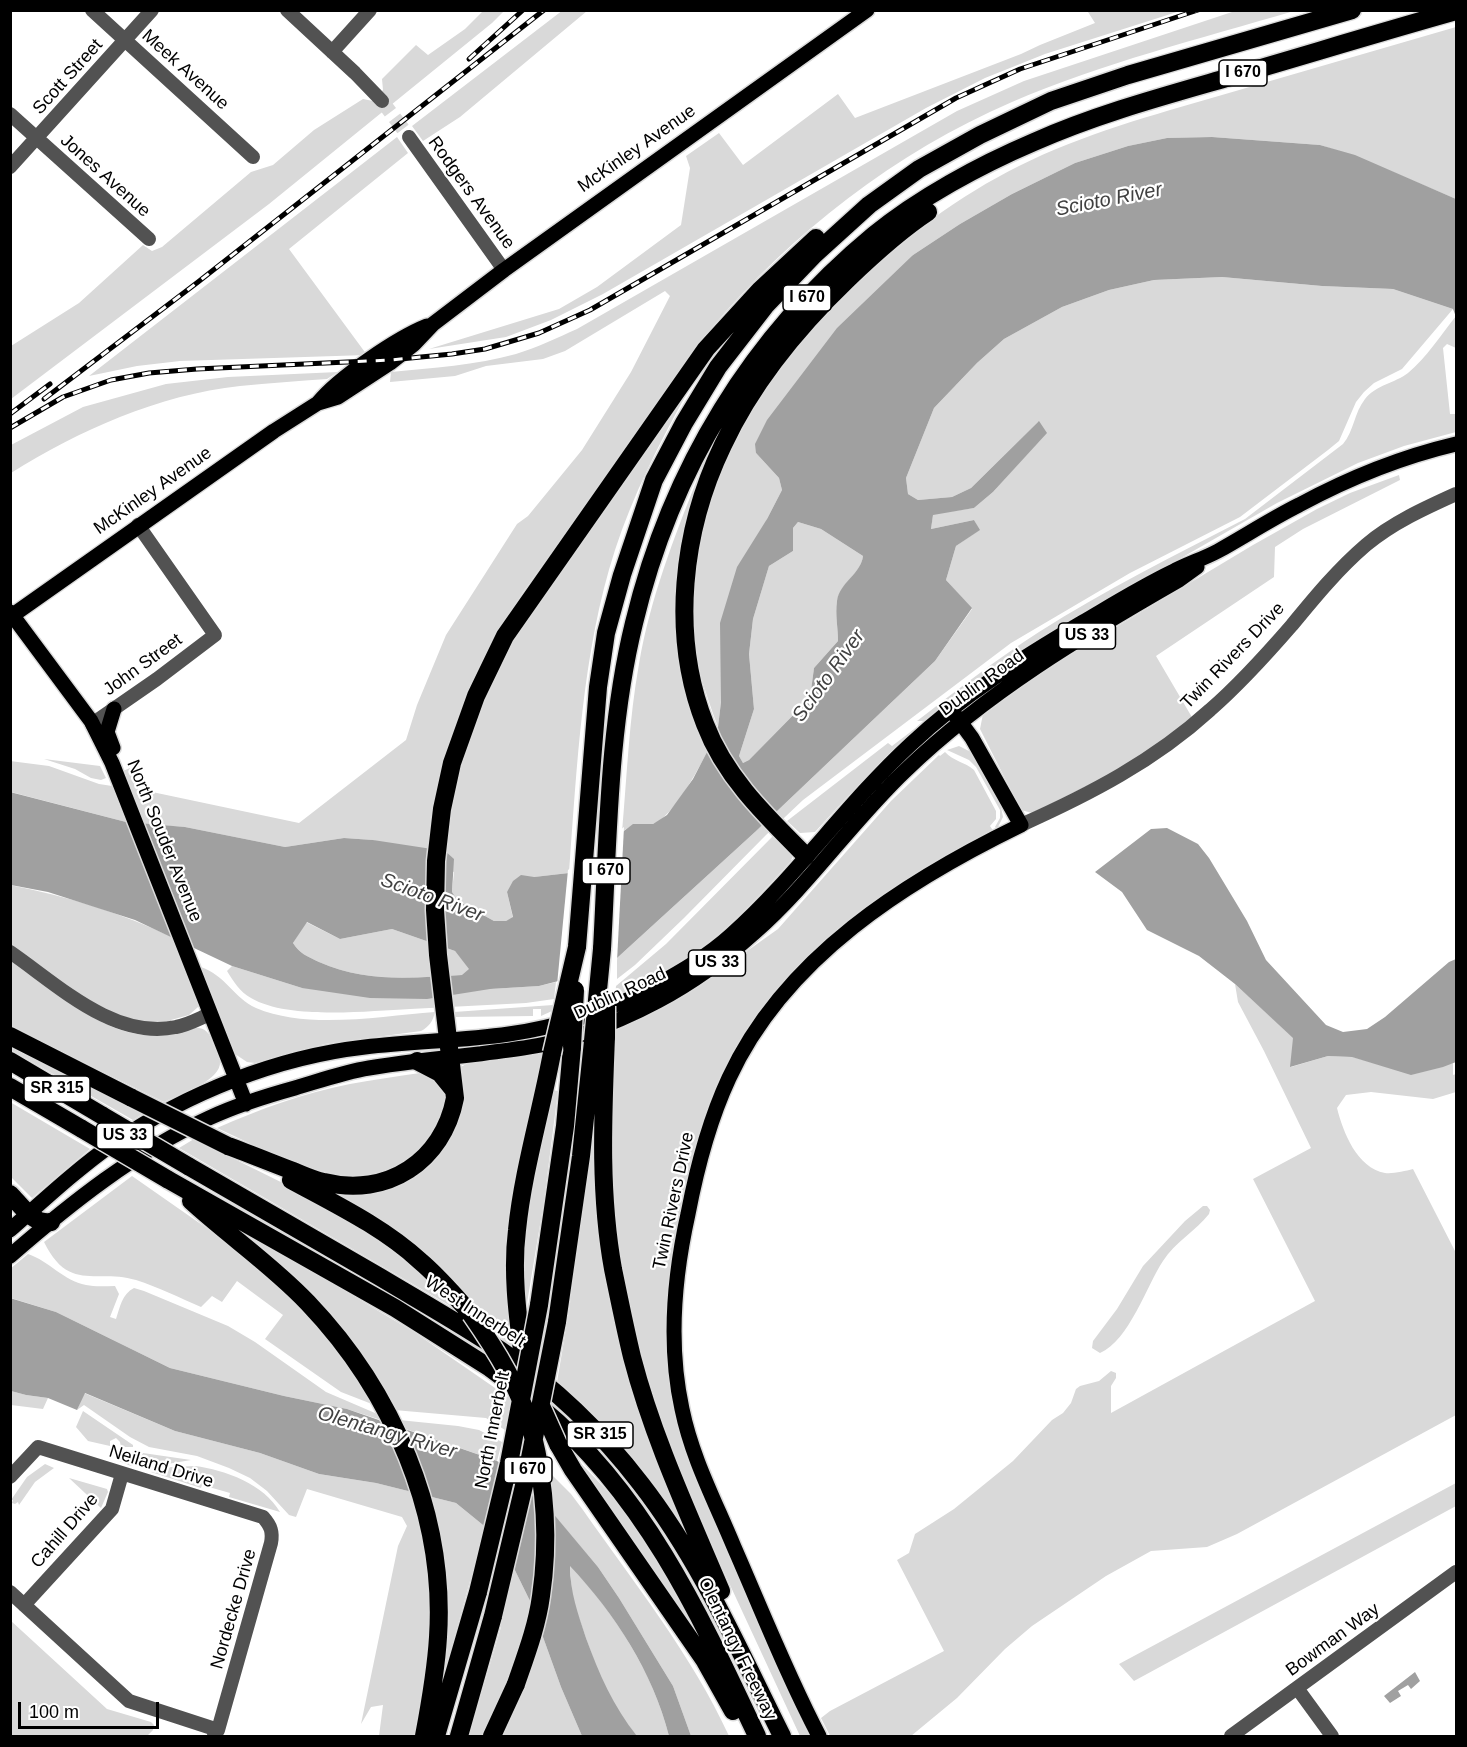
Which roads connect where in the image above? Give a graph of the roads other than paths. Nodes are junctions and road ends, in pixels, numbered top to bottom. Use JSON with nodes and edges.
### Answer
{"nodes":[{"id":1,"x":92,"y":10,"type":"edge"},
{"id":2,"x":152,"y":10,"type":"edge"},
{"id":3,"x":287,"y":10,"type":"edge"},
{"id":4,"x":370,"y":10,"type":"edge"},
{"id":5,"x":867,"y":10,"type":"edge"},
{"id":6,"x":1352,"y":10,"type":"edge"},
{"id":7,"x":1456,"y":11,"type":"edge"},
{"id":8,"x":125,"y":41,"type":"junction"},
{"id":9,"x":332,"y":52,"type":"junction"},
{"id":10,"x":382,"y":101,"type":"tunnel mouth"},
{"id":11,"x":10,"y":114,"type":"edge"},
{"id":12,"x":409,"y":137,"type":"tunnel mouth"},
{"id":13,"x":37,"y":138,"type":"junction"},
{"id":14,"x":1032,"y":143,"type":"junction"},
{"id":15,"x":253,"y":157,"type":"dead end"},
{"id":16,"x":10,"y":167,"type":"edge"},
{"id":17,"x":869,"y":205,"type":"junction"},
{"id":18,"x":149,"y":239,"type":"dead end"},
{"id":19,"x":504,"y":270,"type":"junction"},
{"id":20,"x":1456,"y":444,"type":"edge"},
{"id":21,"x":1456,"y":494,"type":"edge"},
{"id":22,"x":138,"y":525,"type":"junction"},
{"id":23,"x":12,"y":613,"type":"edge"},
{"id":24,"x":114,"y":709,"type":"junction"},
{"id":25,"x":956,"y":716,"type":"junction"},
{"id":26,"x":92,"y":724,"type":"junction"},
{"id":27,"x":112,"y":763,"type":"junction"},
{"id":28,"x":1021,"y":825,"type":"junction"},
{"id":29,"x":806,"y":856,"type":"junction"},
{"id":30,"x":577,"y":946,"type":"junction"},
{"id":31,"x":10,"y":952,"type":"edge"},
{"id":32,"x":645,"y":1008,"type":"junction"},
{"id":33,"x":210,"y":1014,"type":"junction"},
{"id":34,"x":10,"y":1036,"type":"edge"},
{"id":35,"x":599,"y":1039,"type":"junction"},
{"id":36,"x":449,"y":1049,"type":"junction"},
{"id":37,"x":10,"y":1061,"type":"edge"},
{"id":38,"x":417,"y":1062,"type":"junction"},
{"id":39,"x":236,"y":1081,"type":"junction"},
{"id":40,"x":10,"y":1087,"type":"edge"},
{"id":41,"x":454,"y":1091,"type":"junction"},
{"id":42,"x":246,"y":1104,"type":"junction"},
{"id":43,"x":228,"y":1146,"type":"junction"},
{"id":44,"x":167,"y":1179,"type":"junction"},
{"id":45,"x":10,"y":1194,"type":"edge"},
{"id":46,"x":29,"y":1214,"type":"junction"},
{"id":47,"x":51,"y":1222,"type":"junction"},
{"id":48,"x":10,"y":1230,"type":"edge"},
{"id":49,"x":10,"y":1257,"type":"edge"},
{"id":50,"x":122,"y":1474,"type":"junction"},
{"id":51,"x":10,"y":1477,"type":"edge"},
{"id":52,"x":270,"y":1525,"type":"joint"},
{"id":53,"x":1456,"y":1572,"type":"edge"},
{"id":54,"x":10,"y":1592,"type":"edge"},
{"id":55,"x":24,"y":1605,"type":"junction"},
{"id":56,"x":1297,"y":1688,"type":"junction"},
{"id":57,"x":216,"y":1733,"type":"edge"},
{"id":58,"x":424,"y":1737,"type":"edge"},
{"id":59,"x":436,"y":1737,"type":"edge"},
{"id":60,"x":459,"y":1737,"type":"edge"},
{"id":61,"x":492,"y":1737,"type":"edge"},
{"id":62,"x":748,"y":1737,"type":"edge"},
{"id":63,"x":757,"y":1737,"type":"edge"},
{"id":64,"x":782,"y":1737,"type":"edge"},
{"id":65,"x":819,"y":1737,"type":"edge"},
{"id":66,"x":1231,"y":1737,"type":"edge"},
{"id":67,"x":1332,"y":1737,"type":"edge"}],
"edges":[{"from":1,"to":8,"type":"street","name":"Meek Avenue"},
{"from":2,"to":8,"type":"street","name":"Scott Street"},
{"from":3,"to":9,"type":"street"},
{"from":4,"to":9,"type":"street"},
{"from":5,"to":19,"type":"main road","name":"McKinley Avenue"},
{"from":6,"to":17,"type":"highway","number":"I 670"},
{"from":7,"to":14,"type":"highway","number":"I 670"},
{"from":8,"to":13,"type":"street","name":"Scott Street"},
{"from":8,"to":15,"type":"street","name":"Meek Avenue"},
{"from":9,"to":10,"type":"street"},
{"from":11,"to":13,"type":"street","name":"Jones Avenue"},
{"from":12,"to":19,"type":"street","name":"Rodgers Avenue"},
{"from":13,"to":16,"type":"street","name":"Scott Street"},
{"from":13,"to":18,"type":"street","name":"Jones Avenue"},
{"from":14,"to":29,"type":"highway"},
{"from":14,"to":35,"type":"highway","number":"I 670","bridge":true},
{"from":17,"to":30,"type":"highway","number":"I 670"},
{"from":17,"to":36,"type":"highway"},
{"from":19,"to":22,"type":"main road","name":"McKinley Avenue"},
{"from":20,"to":25,"type":"main road","name":"Dublin Road","number":"US 33"},
{"from":21,"to":28,"type":"street","name":"Twin Rivers Drive"},
{"from":22,"to":23,"type":"main road","name":"McKinley Avenue"},
{"from":22,"to":24,"type":"street","name":"John Street"},
{"from":23,"to":26,"type":"main road","name":"North Souder Avenue"},
{"from":24,"to":26,"type":"street","name":"John Street"},
{"from":24,"to":27,"type":"main road"},
{"from":25,"to":28,"type":"main road"},
{"from":25,"to":29,"type":"main road","name":"Dublin Road","number":"US 33"},
{"from":25,"to":32,"type":"main road","name":"Dublin Road","number":"US 33"},
{"from":26,"to":27,"type":"main road","name":"North Souder Avenue"},
{"from":27,"to":33,"type":"main road","name":"North Souder Avenue"},
{"from":28,"to":65,"type":"main road","name":"Twin Rivers Drive"},
{"from":29,"to":32,"type":"main road"},
{"from":29,"to":36,"type":"main road","name":"Dublin Road","number":"US 33"},
{"from":30,"to":59,"type":"highway","name":"North Innerbelt","number":"I 670","bridge":true},
{"from":30,"to":62,"type":"highway","bridge":true},
{"from":31,"to":33,"type":"street"},
{"from":32,"to":36,"type":"main road","name":"Dublin Road","number":"US 33"},
{"from":33,"to":39,"type":"main road","name":"North Souder Avenue"},
{"from":34,"to":43,"type":"highway","bridge":true},
{"from":35,"to":60,"type":"highway","number":"I 670","bridge":true},
{"from":35,"to":64,"type":"highway"},
{"from":36,"to":38,"type":"main road","name":"Dublin Road","number":"US 33"},
{"from":36,"to":39,"type":"main road","name":"Dublin Road","number":"US 33"},
{"from":36,"to":41,"type":"highway"},
{"from":37,"to":64,"type":"highway","name":"West Innerbelt","number":"SR 315","bridge":true},
{"from":38,"to":41,"type":"highway"},
{"from":38,"to":42,"type":"main road","name":"Dublin Road","number":"US 33"},
{"from":39,"to":42,"type":"main road","name":"North Souder Avenue"},
{"from":39,"to":46,"type":"main road","name":"Dublin Road","number":"US 33"},
{"from":40,"to":44,"type":"highway","number":"SR 315","bridge":true},
{"from":41,"to":43,"type":"highway"},
{"from":42,"to":47,"type":"main road","name":"Dublin Road","number":"US 33"},
{"from":43,"to":61,"type":"highway","bridge":true},
{"from":44,"to":58,"type":"highway"},
{"from":44,"to":63,"type":"highway","name":"Olentangy Freeway","number":"SR 315"},
{"from":45,"to":46,"type":"highway"},
{"from":46,"to":47,"type":"highway"},
{"from":46,"to":48,"type":"main road","name":"Dublin Road","number":"US 33"},
{"from":47,"to":49,"type":"main road","name":"Dublin Road","number":"US 33"},
{"from":50,"to":51,"type":"street","name":"Neiland Drive"},
{"from":50,"to":52,"type":"street","name":"Neiland Drive"},
{"from":50,"to":55,"type":"street","name":"Cahill Drive"},
{"from":52,"to":57,"type":"street","name":"Nordecke Drive"},
{"from":53,"to":56,"type":"street","name":"Bowman Way"},
{"from":54,"to":55,"type":"street"},
{"from":55,"to":57,"type":"street"},
{"from":56,"to":66,"type":"street","name":"Bowman Way"},
{"from":56,"to":67,"type":"street"}]}
